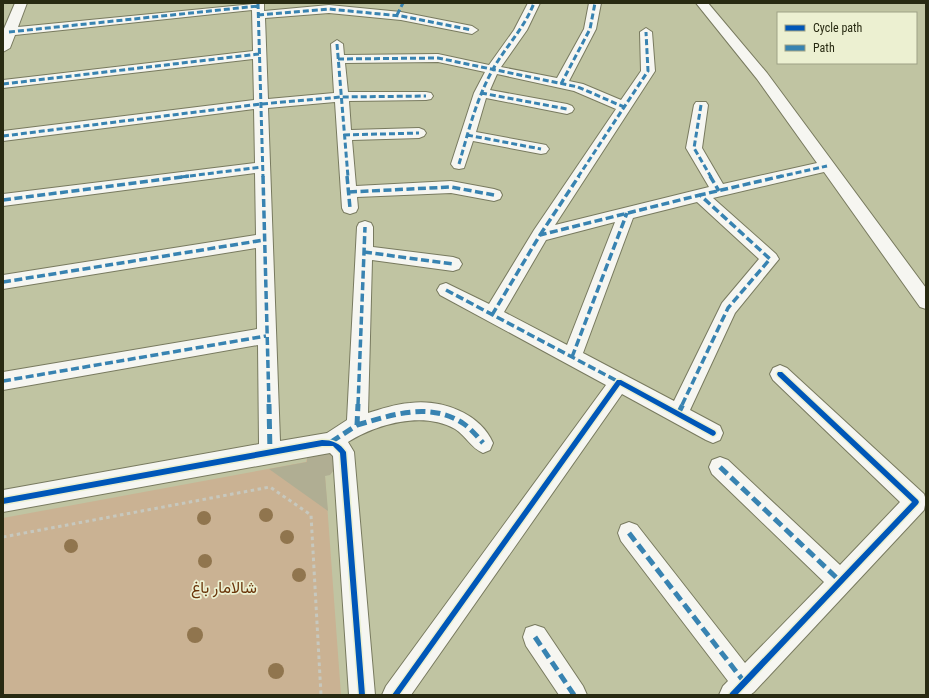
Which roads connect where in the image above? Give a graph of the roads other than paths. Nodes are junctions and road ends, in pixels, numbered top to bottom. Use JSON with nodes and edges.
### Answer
{"nodes":[{"id":1,"x":21,"y":3,"type":"edge"},
{"id":2,"x":403,"y":3,"type":"edge"},
{"id":3,"x":534,"y":3,"type":"edge"},
{"id":4,"x":594,"y":3,"type":"edge"},
{"id":5,"x":702,"y":3,"type":"edge"},
{"id":6,"x":258,"y":8,"type":"edge"},
{"id":7,"x":397,"y":15,"type":"junction"},
{"id":8,"x":472,"y":30,"type":"dead end"},
{"id":9,"x":9,"y":32,"type":"junction"},
{"id":10,"x":646,"y":32,"type":"dead end"},
{"id":11,"x":337,"y":44,"type":"dead end"},
{"id":12,"x":3,"y":48,"type":"edge"},
{"id":13,"x":259,"y":54,"type":"junction"},
{"id":14,"x":338,"y":59,"type":"junction"},
{"id":15,"x":493,"y":70,"type":"junction"},
{"id":16,"x":3,"y":84,"type":"edge"},
{"id":17,"x":561,"y":84,"type":"junction"},
{"id":18,"x":481,"y":93,"type":"junction"},
{"id":19,"x":341,"y":96,"type":"junction"},
{"id":20,"x":426,"y":96,"type":"dead end"},
{"id":21,"x":260,"y":104,"type":"junction"},
{"id":22,"x":701,"y":105,"type":"dead end"},
{"id":23,"x":624,"y":107,"type":"junction"},
{"id":24,"x":567,"y":109,"type":"dead end"},
{"id":25,"x":418,"y":133,"type":"dead end"},
{"id":26,"x":344,"y":135,"type":"junction"},
{"id":27,"x":467,"y":135,"type":"junction"},
{"id":28,"x":3,"y":136,"type":"edge"},
{"id":29,"x":541,"y":149,"type":"dead end"},
{"id":30,"x":459,"y":164,"type":"dead end"},
{"id":31,"x":827,"y":166,"type":"junction"},
{"id":32,"x":262,"y":167,"type":"junction"},
{"id":33,"x":719,"y":191,"type":"junction"},
{"id":34,"x":494,"y":195,"type":"dead end"},
{"id":35,"x":700,"y":195,"type":"junction"},
{"id":36,"x":3,"y":200,"type":"edge"},
{"id":37,"x":627,"y":213,"type":"junction"},
{"id":38,"x":365,"y":227,"type":"dead end"},
{"id":39,"x":540,"y":235,"type":"junction"},
{"id":40,"x":264,"y":240,"type":"junction"},
{"id":41,"x":364,"y":252,"type":"junction"},
{"id":42,"x":453,"y":264,"type":"dead end"},
{"id":43,"x":3,"y":282,"type":"edge"},
{"id":44,"x":446,"y":290,"type":"dead end"},
{"id":45,"x":926,"y":302,"type":"edge"},
{"id":46,"x":492,"y":315,"type":"junction"},
{"id":47,"x":266,"y":336,"type":"junction"},
{"id":48,"x":572,"y":357,"type":"junction"},
{"id":49,"x":780,"y":374,"type":"dead end"},
{"id":50,"x":3,"y":380,"type":"edge"},
{"id":51,"x":619,"y":382,"type":"junction"},
{"id":52,"x":678,"y":414,"type":"junction"},
{"id":53,"x":357,"y":425,"type":"junction"},
{"id":54,"x":713,"y":433,"type":"dead end"},
{"id":55,"x":331,"y":442,"type":"junction"},
{"id":56,"x":483,"y":443,"type":"dead end"},
{"id":57,"x":270,"y":453,"type":"junction"},
{"id":58,"x":720,"y":467,"type":"dead end"},
{"id":59,"x":3,"y":501,"type":"edge"},
{"id":60,"x":629,"y":532,"type":"dead end"},
{"id":61,"x":841,"y":582,"type":"junction"},
{"id":62,"x":535,"y":637,"type":"dead end"},
{"id":63,"x":739,"y":689,"type":"edge"},
{"id":64,"x":362,"y":695,"type":"edge"},
{"id":65,"x":396,"y":695,"type":"edge"},
{"id":66,"x":574,"y":695,"type":"edge"}],
"edges":[{"from":1,"to":9,"type":"street"},
{"from":2,"to":7,"type":"street"},
{"from":3,"to":15,"type":"street"},
{"from":4,"to":17,"type":"street"},
{"from":5,"to":31,"type":"street"},
{"from":6,"to":7,"type":"street"},
{"from":6,"to":9,"type":"street"},
{"from":6,"to":13,"type":"street"},
{"from":7,"to":8,"type":"street"},
{"from":9,"to":12,"type":"street"},
{"from":10,"to":23,"type":"street"},
{"from":11,"to":14,"type":"street"},
{"from":13,"to":16,"type":"street"},
{"from":13,"to":21,"type":"street"},
{"from":14,"to":15,"type":"street"},
{"from":14,"to":19,"type":"street"},
{"from":15,"to":17,"type":"street"},
{"from":15,"to":18,"type":"street"},
{"from":17,"to":23,"type":"street"},
{"from":18,"to":24,"type":"street"},
{"from":18,"to":27,"type":"street"},
{"from":19,"to":20,"type":"street"},
{"from":19,"to":21,"type":"street"},
{"from":19,"to":26,"type":"street"},
{"from":21,"to":28,"type":"street"},
{"from":21,"to":32,"type":"street"},
{"from":22,"to":33,"type":"street"},
{"from":23,"to":39,"type":"street"},
{"from":25,"to":26,"type":"street"},
{"from":26,"to":34,"type":"street"},
{"from":27,"to":29,"type":"street"},
{"from":27,"to":30,"type":"street"},
{"from":31,"to":33,"type":"street"},
{"from":31,"to":45,"type":"street"},
{"from":32,"to":36,"type":"street"},
{"from":32,"to":40,"type":"street"},
{"from":33,"to":35,"type":"street"},
{"from":35,"to":37,"type":"street"},
{"from":35,"to":52,"type":"street"},
{"from":37,"to":39,"type":"street"},
{"from":37,"to":48,"type":"street"},
{"from":38,"to":41,"type":"street"},
{"from":39,"to":46,"type":"street"},
{"from":40,"to":43,"type":"street"},
{"from":40,"to":47,"type":"street"},
{"from":41,"to":42,"type":"street"},
{"from":41,"to":53,"type":"street"},
{"from":44,"to":46,"type":"street"},
{"from":46,"to":48,"type":"street"},
{"from":47,"to":50,"type":"street"},
{"from":47,"to":57,"type":"street"},
{"from":48,"to":51,"type":"street"},
{"from":49,"to":61,"type":"street"},
{"from":51,"to":52,"type":"street"},
{"from":51,"to":65,"type":"street"},
{"from":52,"to":54,"type":"street"},
{"from":53,"to":55,"type":"street"},
{"from":53,"to":56,"type":"street"},
{"from":55,"to":57,"type":"street"},
{"from":55,"to":64,"type":"street"},
{"from":57,"to":59,"type":"street"},
{"from":58,"to":61,"type":"street"},
{"from":60,"to":63,"type":"street"},
{"from":61,"to":63,"type":"street"},
{"from":62,"to":66,"type":"street"}]}
